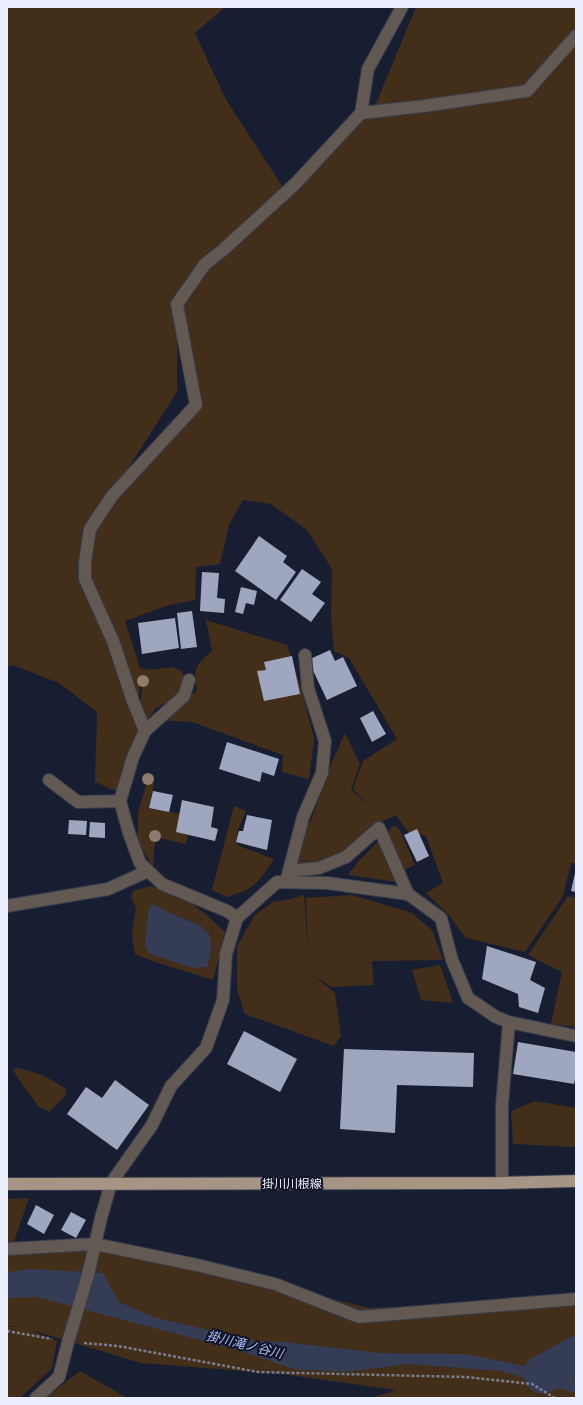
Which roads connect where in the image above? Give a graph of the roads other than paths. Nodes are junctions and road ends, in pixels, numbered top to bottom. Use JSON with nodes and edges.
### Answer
{"nodes":[{"id":1,"x":402,"y":7,"type":"edge"},
{"id":2,"x":576,"y":36,"type":"edge"},
{"id":3,"x":361,"y":113,"type":"junction"},
{"id":4,"x":305,"y":655,"type":"dead end"},
{"id":5,"x":189,"y":680,"type":"dead end"},
{"id":6,"x":145,"y":731,"type":"junction"},
{"id":7,"x":49,"y":780,"type":"dead end"},
{"id":8,"x":120,"y":802,"type":"junction"},
{"id":9,"x":148,"y":871,"type":"junction"},
{"id":10,"x":287,"y":877,"type":"junction"},
{"id":11,"x":408,"y":894,"type":"junction"},
{"id":12,"x":7,"y":906,"type":"edge"},
{"id":13,"x":237,"y":918,"type":"junction"},
{"id":14,"x":509,"y":1022,"type":"junction"},
{"id":15,"x":576,"y":1036,"type":"edge"},
{"id":16,"x":576,"y":1181,"type":"edge"},
{"id":17,"x":502,"y":1182,"type":"junction"},
{"id":18,"x":111,"y":1183,"type":"junction"},
{"id":19,"x":7,"y":1184,"type":"edge"},
{"id":20,"x":95,"y":1244,"type":"junction"},
{"id":21,"x":7,"y":1249,"type":"edge"},
{"id":22,"x":576,"y":1299,"type":"edge"},
{"id":23,"x":36,"y":1398,"type":"edge"}],
"edges":[{"from":1,"to":3,"type":"street"},
{"from":2,"to":3,"type":"street"},
{"from":3,"to":6,"type":"street"},
{"from":4,"to":10,"type":"street"},
{"from":5,"to":6,"type":"street"},
{"from":6,"to":8,"type":"street"},
{"from":7,"to":8,"type":"street"},
{"from":8,"to":9,"type":"street"},
{"from":9,"to":12,"type":"street"},
{"from":9,"to":13,"type":"street"},
{"from":10,"to":11,"type":"street"},
{"from":10,"to":11,"type":"street"},
{"from":10,"to":13,"type":"street"},
{"from":11,"to":14,"type":"street"},
{"from":13,"to":18,"type":"street"},
{"from":14,"to":15,"type":"street"},
{"from":14,"to":17,"type":"street"},
{"from":16,"to":17,"type":"main road","name":"掛川川根線"},
{"from":17,"to":18,"type":"main road","name":"掛川川根線"},
{"from":18,"to":19,"type":"main road","name":"掛川川根線"},
{"from":18,"to":20,"type":"street"},
{"from":20,"to":21,"type":"street"},
{"from":20,"to":22,"type":"street"},
{"from":20,"to":23,"type":"street"}]}
